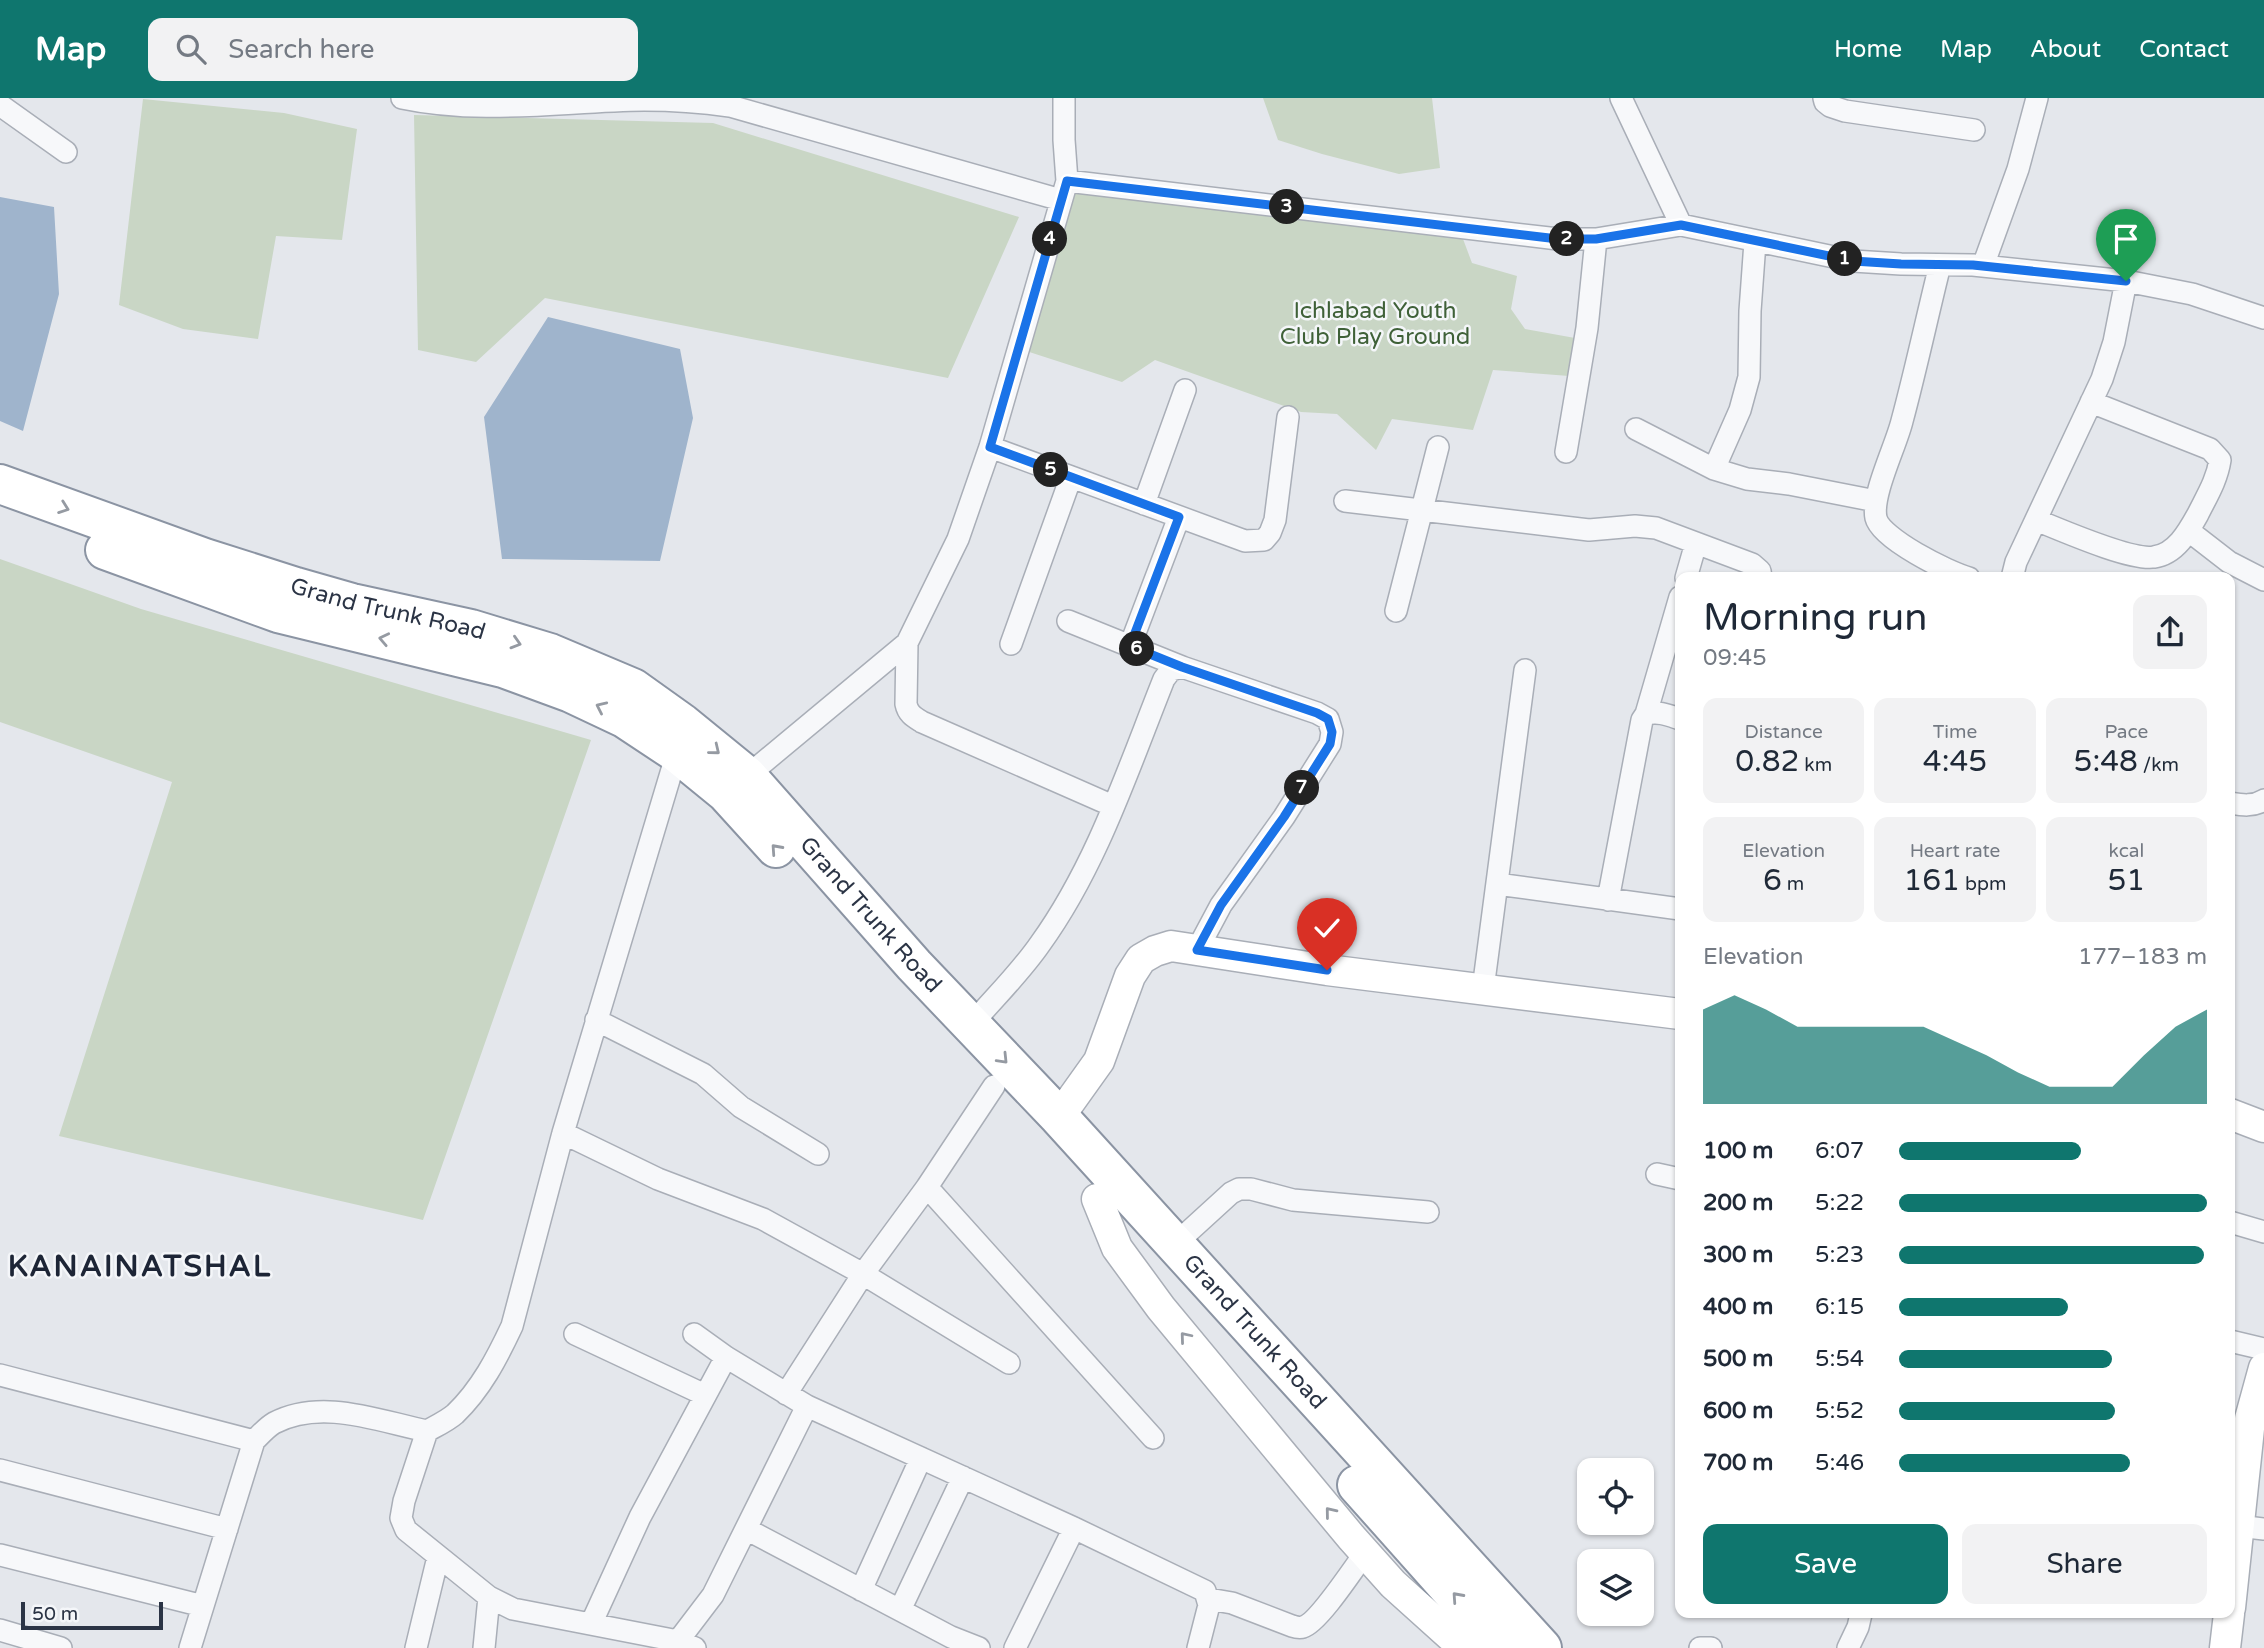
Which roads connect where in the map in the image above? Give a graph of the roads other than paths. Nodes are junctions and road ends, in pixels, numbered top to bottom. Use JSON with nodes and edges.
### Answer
{"nodes":[{"id":1,"x":402,"y":98,"type":"edge"},
{"id":2,"x":1065,"y":98,"type":"edge"},
{"id":3,"x":1621,"y":98,"type":"edge"},
{"id":4,"x":1824,"y":98,"type":"edge"},
{"id":5,"x":2037,"y":98,"type":"edge"},
{"id":6,"x":642,"y":99,"type":"edge"},
{"id":7,"x":452,"y":101,"type":"edge"},
{"id":8,"x":0,"y":106,"type":"edge"},
{"id":9,"x":1974,"y":130,"type":"dead end"},
{"id":10,"x":66,"y":152,"type":"dead end"},
{"id":11,"x":1064,"y":191,"type":"junction"},
{"id":12,"x":1681,"y":225,"type":"junction"},
{"id":13,"x":1596,"y":239,"type":"junction"},
{"id":14,"x":1755,"y":242,"type":"junction"},
{"id":15,"x":1940,"y":265,"type":"junction"},
{"id":16,"x":1983,"y":266,"type":"junction"},
{"id":17,"x":2126,"y":281,"type":"junction"},
{"id":18,"x":2264,"y":318,"type":"edge"},
{"id":19,"x":1185,"y":390,"type":"dead end"},
{"id":20,"x":2091,"y":402,"type":"junction"},
{"id":21,"x":1287,"y":417,"type":"dead end"},
{"id":22,"x":1636,"y":429,"type":"dead end"},
{"id":23,"x":990,"y":447,"type":"junction"},
{"id":24,"x":1438,"y":447,"type":"dead end"},
{"id":25,"x":1566,"y":452,"type":"dead end"},
{"id":26,"x":1714,"y":469,"type":"junction"},
{"id":27,"x":1071,"y":477,"type":"junction"},
{"id":28,"x":0,"y":484,"type":"edge"},
{"id":29,"x":1345,"y":501,"type":"dead end"},
{"id":30,"x":1876,"y":501,"type":"junction"},
{"id":31,"x":1144,"y":504,"type":"junction"},
{"id":32,"x":1423,"y":511,"type":"junction"},
{"id":33,"x":0,"y":512,"type":"edge"},
{"id":34,"x":1179,"y":517,"type":"junction"},
{"id":35,"x":2036,"y":520,"type":"junction"},
{"id":36,"x":2189,"y":531,"type":"junction"},
{"id":37,"x":1696,"y":543,"type":"junction"},
{"id":38,"x":1688,"y":572,"type":"edge"},
{"id":39,"x":1760,"y":572,"type":"edge"},
{"id":40,"x":1949,"y":572,"type":"edge"},
{"id":41,"x":2014,"y":572,"type":"edge"},
{"id":42,"x":2264,"y":580,"type":"edge"},
{"id":43,"x":1395,"y":611,"type":"dead end"},
{"id":44,"x":1675,"y":614,"type":"edge"},
{"id":45,"x":1068,"y":621,"type":"dead end"},
{"id":46,"x":907,"y":643,"type":"junction"},
{"id":47,"x":1011,"y":644,"type":"dead end"},
{"id":48,"x":1130,"y":646,"type":"junction"},
{"id":49,"x":1182,"y":667,"type":"junction"},
{"id":50,"x":1525,"y":670,"type":"dead end"},
{"id":51,"x":1646,"y":714,"type":"junction"},
{"id":52,"x":1675,"y":717,"type":"edge"},
{"id":53,"x":677,"y":753,"type":"junction"},
{"id":54,"x":736,"y":785,"type":"junction"},
{"id":55,"x":2264,"y":800,"type":"edge"},
{"id":56,"x":2235,"y":804,"type":"edge"},
{"id":57,"x":1113,"y":806,"type":"junction"},
{"id":58,"x":1497,"y":884,"type":"junction"},
{"id":59,"x":1608,"y":900,"type":"junction"},
{"id":60,"x":1675,"y":908,"type":"edge"},
{"id":61,"x":1197,"y":950,"type":"junction"},
{"id":62,"x":1483,"y":989,"type":"junction"},
{"id":63,"x":1675,"y":1013,"type":"edge"},
{"id":64,"x":596,"y":1020,"type":"junction"},
{"id":65,"x":971,"y":1025,"type":"junction"},
{"id":66,"x":994,"y":1086,"type":"junction"},
{"id":67,"x":2235,"y":1116,"type":"edge"},
{"id":68,"x":1059,"y":1117,"type":"junction"},
{"id":69,"x":2264,"y":1127,"type":"edge"},
{"id":70,"x":563,"y":1133,"type":"junction"},
{"id":71,"x":818,"y":1154,"type":"dead end"},
{"id":72,"x":1657,"y":1174,"type":"dead end"},
{"id":73,"x":1675,"y":1178,"type":"edge"},
{"id":74,"x":927,"y":1187,"type":"junction"},
{"id":75,"x":1097,"y":1199,"type":"junction"},
{"id":76,"x":1428,"y":1212,"type":"dead end"},
{"id":77,"x":2235,"y":1223,"type":"edge"},
{"id":78,"x":2264,"y":1232,"type":"edge"},
{"id":79,"x":1174,"y":1245,"type":"junction"},
{"id":80,"x":863,"y":1274,"type":"junction"},
{"id":81,"x":575,"y":1334,"type":"dead end"},
{"id":82,"x":694,"y":1335,"type":"dead end"},
{"id":83,"x":2235,"y":1345,"type":"edge"},
{"id":84,"x":726,"y":1357,"type":"junction"},
{"id":85,"x":1009,"y":1363,"type":"dead end"},
{"id":86,"x":2264,"y":1365,"type":"edge"},
{"id":87,"x":0,"y":1374,"type":"edge"},
{"id":88,"x":786,"y":1394,"type":"junction"},
{"id":89,"x":705,"y":1395,"type":"junction"},
{"id":90,"x":807,"y":1406,"type":"junction"},
{"id":91,"x":2248,"y":1428,"type":"edge"},
{"id":92,"x":427,"y":1431,"type":"junction"},
{"id":93,"x":1153,"y":1438,"type":"dead end"},
{"id":94,"x":254,"y":1441,"type":"junction"},
{"id":95,"x":921,"y":1458,"type":"junction"},
{"id":96,"x":0,"y":1470,"type":"edge"},
{"id":97,"x":962,"y":1477,"type":"junction"},
{"id":98,"x":1074,"y":1528,"type":"junction"},
{"id":99,"x":2251,"y":1528,"type":"edge"},
{"id":100,"x":746,"y":1529,"type":"junction"},
{"id":101,"x":227,"y":1530,"type":"junction"},
{"id":102,"x":1365,"y":1553,"type":"junction"},
{"id":103,"x":0,"y":1555,"type":"edge"},
{"id":104,"x":438,"y":1557,"type":"junction"},
{"id":105,"x":2235,"y":1589,"type":"edge"},
{"id":106,"x":862,"y":1590,"type":"junction"},
{"id":107,"x":489,"y":1597,"type":"junction"},
{"id":108,"x":1209,"y":1599,"type":"junction"},
{"id":109,"x":203,"y":1606,"type":"junction"},
{"id":110,"x":900,"y":1610,"type":"junction"},
{"id":111,"x":1860,"y":1618,"type":"edge"},
{"id":112,"x":2229,"y":1618,"type":"edge"},
{"id":113,"x":590,"y":1624,"type":"junction"},
{"id":114,"x":0,"y":1630,"type":"edge"},
{"id":115,"x":687,"y":1645,"type":"edge"},
{"id":116,"x":1532,"y":1647,"type":"edge"},
{"id":117,"x":61,"y":1648,"type":"edge"},
{"id":118,"x":190,"y":1648,"type":"edge"},
{"id":119,"x":416,"y":1648,"type":"edge"},
{"id":120,"x":484,"y":1648,"type":"edge"},
{"id":121,"x":979,"y":1648,"type":"edge"},
{"id":122,"x":1015,"y":1648,"type":"edge"},
{"id":123,"x":1198,"y":1648,"type":"edge"},
{"id":124,"x":1464,"y":1648,"type":"edge"},
{"id":125,"x":1700,"y":1648,"type":"edge"},
{"id":126,"x":1712,"y":1648,"type":"edge"},
{"id":127,"x":1848,"y":1648,"type":"edge"},
{"id":128,"x":2225,"y":1648,"type":"edge"}],
"edges":[{"from":1,"to":7,"type":"street"},
{"from":2,"to":11,"type":"street"},
{"from":3,"to":12,"type":"street"},
{"from":4,"to":9,"type":"street"},
{"from":5,"to":16,"type":"street"},
{"from":6,"to":7,"type":"street"},
{"from":6,"to":11,"type":"street"},
{"from":8,"to":10,"type":"street"},
{"from":11,"to":13,"type":"street"},
{"from":11,"to":23,"type":"street"},
{"from":12,"to":13,"type":"street"},
{"from":12,"to":14,"type":"street"},
{"from":13,"to":25,"type":"street"},
{"from":14,"to":15,"type":"street"},
{"from":14,"to":26,"type":"street"},
{"from":15,"to":16,"type":"street"},
{"from":15,"to":30,"type":"street"},
{"from":16,"to":17,"type":"street"},
{"from":17,"to":18,"type":"street"},
{"from":17,"to":20,"type":"street"},
{"from":19,"to":31,"type":"street"},
{"from":20,"to":35,"type":"street"},
{"from":20,"to":36,"type":"street"},
{"from":21,"to":34,"type":"street"},
{"from":22,"to":26,"type":"street"},
{"from":23,"to":27,"type":"street"},
{"from":23,"to":46,"type":"street"},
{"from":24,"to":32,"type":"street"},
{"from":26,"to":30,"type":"street"},
{"from":27,"to":31,"type":"street"},
{"from":27,"to":47,"type":"street"},
{"from":28,"to":54,"type":"highway","name":"Grand Trunk Road","one_way":true},
{"from":29,"to":32,"type":"street"},
{"from":30,"to":40,"type":"street"},
{"from":31,"to":34,"type":"street"},
{"from":32,"to":37,"type":"street"},
{"from":32,"to":43,"type":"street"},
{"from":53,"to":33,"type":"highway","name":"Grand Trunk Road","one_way":true},
{"from":34,"to":48,"type":"street"},
{"from":35,"to":36,"type":"street"},
{"from":35,"to":41,"type":"street"},
{"from":36,"to":42,"type":"street"},
{"from":37,"to":38,"type":"street"},
{"from":37,"to":39,"type":"street"},
{"from":44,"to":51,"type":"street"},
{"from":45,"to":48,"type":"street"},
{"from":46,"to":54,"type":"street"},
{"from":46,"to":57,"type":"street"},
{"from":48,"to":49,"type":"street"},
{"from":49,"to":57,"type":"street"},
{"from":49,"to":61,"type":"street"},
{"from":50,"to":58,"type":"street"},
{"from":51,"to":52,"type":"street"},
{"from":51,"to":59,"type":"street"},
{"from":53,"to":54,"type":"highway","name":"Grand Trunk Road"},
{"from":53,"to":64,"type":"street"},
{"from":54,"to":65,"type":"highway","name":"Grand Trunk Road"},
{"from":66,"to":54,"type":"highway","name":"Grand Trunk Road","one_way":true},
{"from":55,"to":56,"type":"street"},
{"from":57,"to":65,"type":"street"},
{"from":58,"to":59,"type":"street"},
{"from":58,"to":62,"type":"street"},
{"from":59,"to":60,"type":"street"},
{"from":61,"to":62,"type":"street"},
{"from":61,"to":68,"type":"street"},
{"from":62,"to":63,"type":"street"},
{"from":64,"to":70,"type":"street"},
{"from":64,"to":71,"type":"street"},
{"from":65,"to":68,"type":"highway","name":"Grand Trunk Road","one_way":true},
{"from":66,"to":74,"type":"street"},
{"from":66,"to":75,"type":"highway","name":"Grand Trunk Road"},
{"from":67,"to":69,"type":"street"},
{"from":68,"to":79,"type":"highway","name":"Grand Trunk Road"},
{"from":70,"to":80,"type":"street"},
{"from":70,"to":92,"type":"street"},
{"from":72,"to":73,"type":"street"},
{"from":74,"to":80,"type":"street"},
{"from":74,"to":93,"type":"street"},
{"from":102,"to":75,"type":"street","one_way":true},
{"from":116,"to":75,"type":"highway","name":"Grand Trunk Road","one_way":true},
{"from":76,"to":79,"type":"street"},
{"from":77,"to":78,"type":"street"},
{"from":79,"to":116,"type":"highway","name":"Grand Trunk Road"},
{"from":80,"to":85,"type":"street"},
{"from":80,"to":88,"type":"street"},
{"from":81,"to":89,"type":"street"},
{"from":82,"to":84,"type":"street"},
{"from":83,"to":86,"type":"street"},
{"from":84,"to":88,"type":"street"},
{"from":84,"to":89,"type":"street"},
{"from":86,"to":91,"type":"street"},
{"from":87,"to":94,"type":"street"},
{"from":88,"to":90,"type":"street"},
{"from":89,"to":113,"type":"street"},
{"from":90,"to":95,"type":"street"},
{"from":90,"to":100,"type":"street"},
{"from":91,"to":99,"type":"street"},
{"from":92,"to":94,"type":"street"},
{"from":92,"to":104,"type":"street"},
{"from":94,"to":101,"type":"street"},
{"from":95,"to":97,"type":"street"},
{"from":95,"to":106,"type":"street"},
{"from":96,"to":101,"type":"street"},
{"from":97,"to":98,"type":"street"},
{"from":97,"to":110,"type":"street"},
{"from":98,"to":108,"type":"street"},
{"from":98,"to":122,"type":"street"},
{"from":99,"to":105,"type":"street"},
{"from":100,"to":106,"type":"street"},
{"from":100,"to":115,"type":"street"},
{"from":101,"to":109,"type":"street"},
{"from":102,"to":108,"type":"street"},
{"from":102,"to":124,"type":"street"},
{"from":103,"to":109,"type":"street"},
{"from":104,"to":107,"type":"street"},
{"from":104,"to":119,"type":"street"},
{"from":106,"to":110,"type":"street"},
{"from":107,"to":113,"type":"street"},
{"from":107,"to":120,"type":"street"},
{"from":108,"to":123,"type":"street"},
{"from":109,"to":118,"type":"street"},
{"from":110,"to":121,"type":"street"},
{"from":111,"to":127,"type":"street"},
{"from":112,"to":128,"type":"street"},
{"from":113,"to":115,"type":"street"},
{"from":114,"to":117,"type":"street"},
{"from":125,"to":126,"type":"street"}]}
